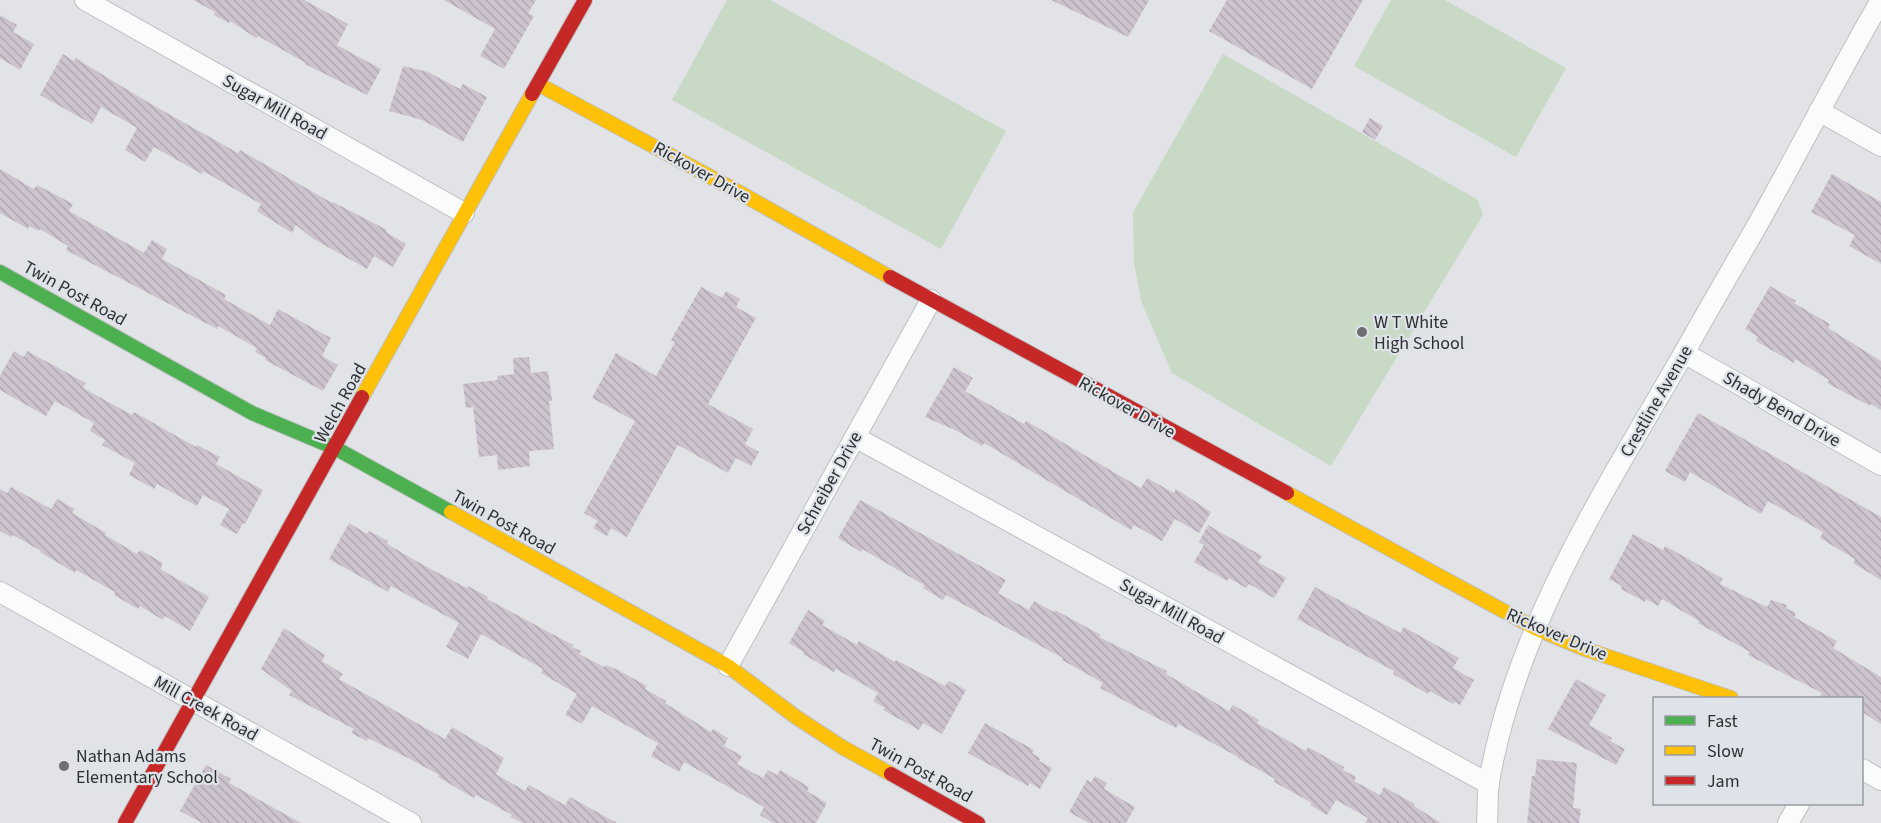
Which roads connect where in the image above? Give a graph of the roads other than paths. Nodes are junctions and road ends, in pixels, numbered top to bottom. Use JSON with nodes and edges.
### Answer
{"nodes":[{"id":1,"x":85,"y":0,"type":"edge"},
{"id":2,"x":585,"y":0,"type":"edge"},
{"id":3,"x":1881,"y":0,"type":"edge"},
{"id":4,"x":538,"y":84,"type":"junction"},
{"id":5,"x":1819,"y":111,"type":"junction"},
{"id":6,"x":1881,"y":146,"type":"edge"},
{"id":7,"x":464,"y":213,"type":"junction"},
{"id":8,"x":0,"y":272,"type":"edge"},
{"id":9,"x":931,"y":300,"type":"junction"},
{"id":10,"x":1684,"y":353,"type":"junction"},
{"id":11,"x":855,"y":437,"type":"junction"},
{"id":12,"x":335,"y":448,"type":"junction"},
{"id":13,"x":1881,"y":465,"type":"edge"},
{"id":14,"x":0,"y":592,"type":"edge"},
{"id":15,"x":1535,"y":628,"type":"junction"},
{"id":16,"x":728,"y":666,"type":"junction"},
{"id":17,"x":1725,"y":697,"type":"edge"},
{"id":18,"x":194,"y":701,"type":"junction"},
{"id":19,"x":1863,"y":770,"type":"edge"},
{"id":20,"x":1881,"y":780,"type":"edge"},
{"id":21,"x":1489,"y":784,"type":"junction"},
{"id":22,"x":1798,"y":805,"type":"edge"},
{"id":23,"x":126,"y":823,"type":"edge"},
{"id":24,"x":411,"y":823,"type":"edge"},
{"id":25,"x":978,"y":823,"type":"edge"},
{"id":26,"x":1487,"y":823,"type":"edge"},
{"id":27,"x":1788,"y":823,"type":"edge"}],
"edges":[{"from":1,"to":7,"type":"street","name":"Sugar Mill Road"},
{"from":2,"to":4,"type":"street","name":"Welch Road"},
{"from":3,"to":5,"type":"street","name":"Crestline Avenue"},
{"from":4,"to":7,"type":"street","name":"Welch Road"},
{"from":4,"to":9,"type":"street","name":"Rickover Drive"},
{"from":5,"to":6,"type":"street"},
{"from":5,"to":10,"type":"street","name":"Crestline Avenue"},
{"from":7,"to":12,"type":"street","name":"Welch Road"},
{"from":8,"to":12,"type":"street","name":"Twin Post Road"},
{"from":9,"to":11,"type":"street","name":"Schreiber Drive"},
{"from":9,"to":15,"type":"street","name":"Rickover Drive"},
{"from":10,"to":13,"type":"street","name":"Shady Bend Drive"},
{"from":10,"to":15,"type":"street","name":"Crestline Avenue"},
{"from":11,"to":16,"type":"street","name":"Schreiber Drive"},
{"from":11,"to":21,"type":"street","name":"Sugar Mill Road"},
{"from":12,"to":16,"type":"street","name":"Twin Post Road"},
{"from":12,"to":18,"type":"street","name":"Welch Road"},
{"from":14,"to":18,"type":"street","name":"Mill Creek Road"},
{"from":15,"to":17,"type":"street","name":"Rickover Drive"},
{"from":15,"to":21,"type":"street","name":"Crestline Avenue"},
{"from":16,"to":25,"type":"street","name":"Twin Post Road"},
{"from":18,"to":23,"type":"street","name":"Welch Road"},
{"from":18,"to":24,"type":"street","name":"Mill Creek Road"},
{"from":19,"to":20,"type":"street"},
{"from":21,"to":26,"type":"street","name":"Crestline Avenue"},
{"from":22,"to":27,"type":"street"}]}
